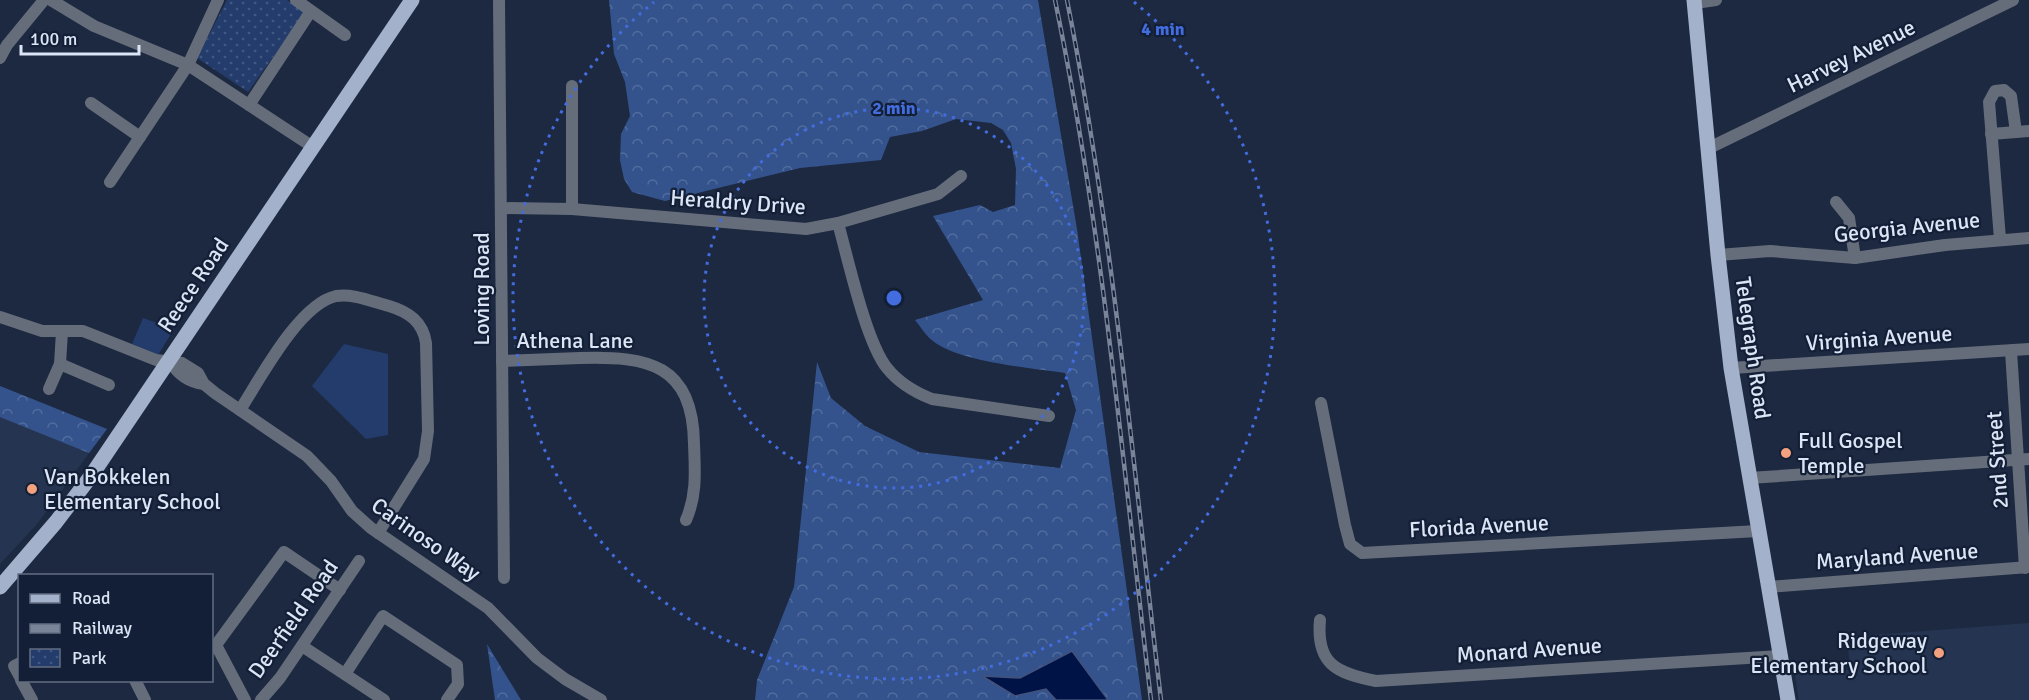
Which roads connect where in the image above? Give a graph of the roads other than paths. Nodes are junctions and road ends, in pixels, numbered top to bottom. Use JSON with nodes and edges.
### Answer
{"nodes":[{"id":1,"x":44,"y":0,"type":"edge"},
{"id":2,"x":51,"y":0,"type":"edge"},
{"id":3,"x":218,"y":0,"type":"edge"},
{"id":4,"x":296,"y":0,"type":"edge"},
{"id":5,"x":412,"y":0,"type":"edge"},
{"id":6,"x":498,"y":0,"type":"edge"},
{"id":7,"x":1716,"y":0,"type":"edge"},
{"id":8,"x":2013,"y":0,"type":"edge"},
{"id":9,"x":1694,"y":1,"type":"edge"},
{"id":10,"x":311,"y":11,"type":"junction"},
{"id":11,"x":345,"y":35,"type":"dead end"},
{"id":12,"x":0,"y":58,"type":"edge"},
{"id":13,"x":188,"y":65,"type":"junction"},
{"id":14,"x":572,"y":86,"type":"dead end"},
{"id":15,"x":91,"y":103,"type":"dead end"},
{"id":16,"x":249,"y":105,"type":"junction"},
{"id":17,"x":2029,"y":131,"type":"edge"},
{"id":18,"x":2016,"y":132,"type":"junction"},
{"id":19,"x":1991,"y":134,"type":"junction"},
{"id":20,"x":140,"y":136,"type":"junction"},
{"id":21,"x":314,"y":147,"type":"junction"},
{"id":22,"x":1707,"y":149,"type":"junction"},
{"id":23,"x":961,"y":176,"type":"dead end"},
{"id":24,"x":110,"y":182,"type":"dead end"},
{"id":25,"x":1836,"y":202,"type":"dead end"},
{"id":26,"x":501,"y":208,"type":"junction"},
{"id":27,"x":572,"y":209,"type":"junction"},
{"id":28,"x":838,"y":224,"type":"junction"},
{"id":29,"x":2029,"y":238,"type":"edge"},
{"id":30,"x":2000,"y":239,"type":"junction"},
{"id":31,"x":1718,"y":255,"type":"junction"},
{"id":32,"x":1855,"y":258,"type":"junction"},
{"id":33,"x":0,"y":317,"type":"edge"},
{"id":34,"x":62,"y":332,"type":"junction"},
{"id":35,"x":2029,"y":350,"type":"edge"},
{"id":36,"x":2011,"y":351,"type":"junction"},
{"id":37,"x":170,"y":361,"type":"junction"},
{"id":38,"x":502,"y":361,"type":"junction"},
{"id":39,"x":60,"y":364,"type":"junction"},
{"id":40,"x":1731,"y":368,"type":"junction"},
{"id":41,"x":108,"y":385,"type":"dead end"},
{"id":42,"x":49,"y":389,"type":"dead end"},
{"id":43,"x":1321,"y":403,"type":"dead end"},
{"id":44,"x":240,"y":410,"type":"junction"},
{"id":45,"x":1050,"y":416,"type":"dead end"},
{"id":46,"x":2024,"y":459,"type":"edge"},
{"id":47,"x":1749,"y":478,"type":"junction"},
{"id":48,"x":686,"y":520,"type":"dead end"},
{"id":49,"x":1758,"y":531,"type":"junction"},
{"id":50,"x":378,"y":533,"type":"junction"},
{"id":51,"x":359,"y":561,"type":"dead end"},
{"id":52,"x":2027,"y":567,"type":"edge"},
{"id":53,"x":504,"y":578,"type":"dead end"},
{"id":54,"x":0,"y":587,"type":"edge"},
{"id":55,"x":1768,"y":587,"type":"junction"},
{"id":56,"x":340,"y":590,"type":"junction"},
{"id":57,"x":1320,"y":620,"type":"dead end"},
{"id":58,"x":302,"y":646,"type":"junction"},
{"id":59,"x":1780,"y":656,"type":"junction"},
{"id":60,"x":345,"y":674,"type":"junction"},
{"id":61,"x":22,"y":682,"type":"edge"},
{"id":62,"x":136,"y":682,"type":"edge"},
{"id":63,"x":32,"y":700,"type":"edge"},
{"id":64,"x":145,"y":700,"type":"edge"},
{"id":65,"x":246,"y":700,"type":"edge"},
{"id":66,"x":261,"y":700,"type":"edge"},
{"id":67,"x":384,"y":700,"type":"edge"},
{"id":68,"x":447,"y":700,"type":"edge"},
{"id":69,"x":601,"y":700,"type":"edge"},
{"id":70,"x":1788,"y":700,"type":"edge"}],
"edges":[{"from":1,"to":12,"type":"street"},
{"from":2,"to":13,"type":"street"},
{"from":3,"to":13,"type":"street"},
{"from":4,"to":10,"type":"street"},
{"from":5,"to":21,"type":"main road","name":"Reece Road"},
{"from":6,"to":26,"type":"street","name":"Loving Road"},
{"from":7,"to":9,"type":"street"},
{"from":8,"to":22,"type":"street","name":"Harvey Avenue"},
{"from":9,"to":22,"type":"main road","name":"Telegraph Road"},
{"from":10,"to":11,"type":"street"},
{"from":10,"to":16,"type":"street"},
{"from":13,"to":16,"type":"street"},
{"from":13,"to":20,"type":"street"},
{"from":14,"to":27,"type":"street"},
{"from":15,"to":20,"type":"street"},
{"from":16,"to":21,"type":"street"},
{"from":17,"to":18,"type":"street"},
{"from":18,"to":19,"type":"street"},
{"from":18,"to":19,"type":"street"},
{"from":19,"to":30,"type":"street"},
{"from":20,"to":24,"type":"street"},
{"from":21,"to":37,"type":"main road","name":"Reece Road"},
{"from":22,"to":31,"type":"main road","name":"Telegraph Road"},
{"from":23,"to":28,"type":"street","name":"Heraldry Drive"},
{"from":25,"to":32,"type":"street"},
{"from":26,"to":27,"type":"street","name":"Heraldry Drive"},
{"from":26,"to":38,"type":"street","name":"Loving Road"},
{"from":27,"to":28,"type":"street","name":"Heraldry Drive"},
{"from":28,"to":45,"type":"street"},
{"from":29,"to":30,"type":"street","name":"Georgia Avenue"},
{"from":30,"to":32,"type":"street","name":"Georgia Avenue"},
{"from":31,"to":32,"type":"street","name":"Georgia Avenue"},
{"from":31,"to":40,"type":"main road","name":"Telegraph Road"},
{"from":33,"to":34,"type":"street","name":"Carinoso Way"},
{"from":34,"to":37,"type":"street","name":"Carinoso Way"},
{"from":34,"to":39,"type":"street"},
{"from":35,"to":36,"type":"street","name":"Virginia Avenue"},
{"from":36,"to":40,"type":"street","name":"Virginia Avenue"},
{"from":36,"to":46,"type":"street","name":"2nd Street"},
{"from":37,"to":44,"type":"street","name":"Carinoso Way"},
{"from":37,"to":54,"type":"main road","name":"Reece Road"},
{"from":38,"to":48,"type":"street","name":"Athena Lane"},
{"from":38,"to":53,"type":"street","name":"Loving Road"},
{"from":39,"to":41,"type":"street"},
{"from":39,"to":42,"type":"street"},
{"from":40,"to":47,"type":"main road","name":"Telegraph Road"},
{"from":43,"to":49,"type":"street","name":"Florida Avenue"},
{"from":44,"to":50,"type":"street","name":"Carinoso Way"},
{"from":44,"to":50,"type":"street"},
{"from":46,"to":47,"type":"street"},
{"from":46,"to":52,"type":"street","name":"2nd Street"},
{"from":47,"to":49,"type":"main road","name":"Telegraph Road"},
{"from":49,"to":55,"type":"main road","name":"Telegraph Road"},
{"from":50,"to":69,"type":"street","name":"Carinoso Way"},
{"from":51,"to":56,"type":"street","name":"Deerfield Road"},
{"from":52,"to":55,"type":"street","name":"Maryland Avenue"},
{"from":55,"to":59,"type":"main road","name":"Telegraph Road"},
{"from":56,"to":58,"type":"street","name":"Deerfield Road"},
{"from":56,"to":65,"type":"street"},
{"from":57,"to":59,"type":"street","name":"Monard Avenue"},
{"from":58,"to":60,"type":"street"},
{"from":58,"to":66,"type":"street","name":"Deerfield Road"},
{"from":59,"to":70,"type":"main road","name":"Telegraph Road"},
{"from":60,"to":67,"type":"street"},
{"from":60,"to":68,"type":"street"},
{"from":61,"to":63,"type":"street"},
{"from":62,"to":64,"type":"street"}]}
